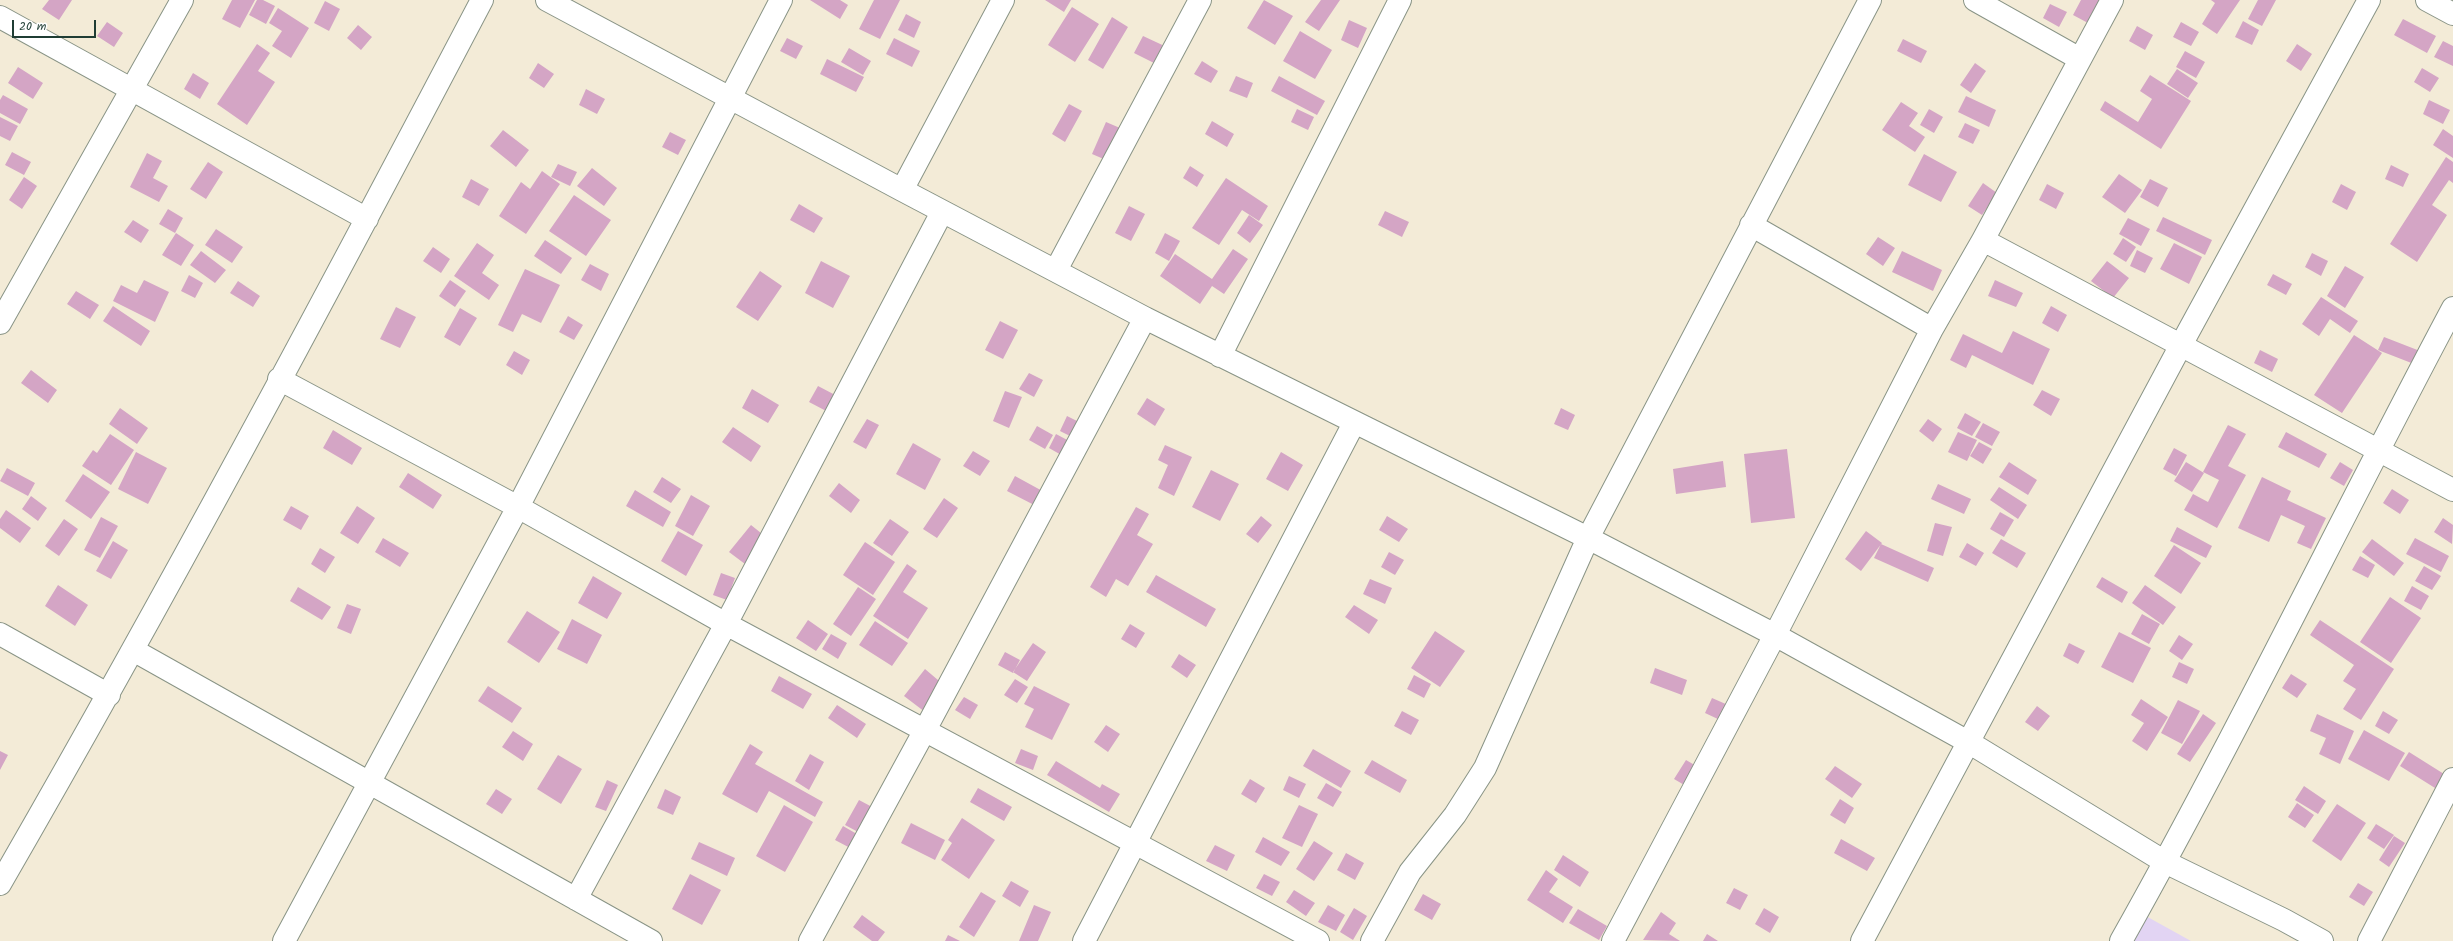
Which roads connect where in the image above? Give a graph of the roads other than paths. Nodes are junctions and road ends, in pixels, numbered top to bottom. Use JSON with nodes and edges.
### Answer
{"nodes":[{"id":1,"x":182,"y":0,"type":"edge"},
{"id":2,"x":482,"y":0,"type":"edge"},
{"id":3,"x":547,"y":0,"type":"edge"},
{"id":4,"x":781,"y":0,"type":"edge"},
{"id":5,"x":1003,"y":0,"type":"edge"},
{"id":6,"x":1200,"y":0,"type":"edge"},
{"id":7,"x":1400,"y":0,"type":"edge"},
{"id":8,"x":1870,"y":0,"type":"edge"},
{"id":9,"x":1975,"y":0,"type":"edge"},
{"id":10,"x":2112,"y":0,"type":"edge"},
{"id":11,"x":2369,"y":0,"type":"edge"},
{"id":12,"x":2427,"y":0,"type":"edge"},
{"id":13,"x":2453,"y":14,"type":"edge"},
{"id":14,"x":0,"y":17,"type":"edge"},
{"id":15,"x":2080,"y":59,"type":"junction"},
{"id":16,"x":132,"y":89,"type":"junction"},
{"id":17,"x":731,"y":99,"type":"junction"},
{"id":18,"x":902,"y":190,"type":"junction"},
{"id":19,"x":942,"y":212,"type":"junction"},
{"id":20,"x":367,"y":219,"type":"junction"},
{"id":21,"x":1751,"y":225,"type":"junction"},
{"id":22,"x":1983,"y":240,"type":"junction"},
{"id":23,"x":1056,"y":270,"type":"junction"},
{"id":24,"x":2453,"y":308,"type":"edge"},
{"id":25,"x":1146,"y":318,"type":"junction"},
{"id":26,"x":0,"y":323,"type":"edge"},
{"id":27,"x":1932,"y":329,"type":"junction"},
{"id":28,"x":2182,"y":345,"type":"junction"},
{"id":29,"x":1220,"y":356,"type":"junction"},
{"id":30,"x":279,"y":379,"type":"junction"},
{"id":31,"x":1354,"y":423,"type":"junction"},
{"id":32,"x":2377,"y":450,"type":"junction"},
{"id":33,"x":2453,"y":490,"type":"edge"},
{"id":34,"x":518,"y":507,"type":"junction"},
{"id":35,"x":1588,"y":538,"type":"junction"},
{"id":36,"x":726,"y":624,"type":"junction"},
{"id":37,"x":0,"y":634,"type":"edge"},
{"id":38,"x":1774,"y":636,"type":"junction"},
{"id":39,"x":133,"y":650,"type":"junction"},
{"id":40,"x":109,"y":695,"type":"junction"},
{"id":41,"x":925,"y":730,"type":"junction"},
{"id":42,"x":1970,"y":743,"type":"junction"},
{"id":43,"x":2453,"y":779,"type":"edge"},
{"id":44,"x":371,"y":783,"type":"junction"},
{"id":45,"x":1135,"y":842,"type":"junction"},
{"id":46,"x":2165,"y":862,"type":"junction"},
{"id":47,"x":0,"y":884,"type":"edge"},
{"id":48,"x":576,"y":899,"type":"junction"},
{"id":49,"x":284,"y":941,"type":"edge"},
{"id":50,"x":651,"y":941,"type":"edge"},
{"id":51,"x":810,"y":941,"type":"edge"},
{"id":52,"x":1084,"y":941,"type":"edge"},
{"id":53,"x":1318,"y":941,"type":"edge"},
{"id":54,"x":1372,"y":941,"type":"edge"},
{"id":55,"x":1614,"y":941,"type":"edge"},
{"id":56,"x":1862,"y":941,"type":"edge"},
{"id":57,"x":2121,"y":941,"type":"edge"},
{"id":58,"x":2322,"y":941,"type":"edge"},
{"id":59,"x":2369,"y":941,"type":"edge"}],
"edges":[{"from":1,"to":16,"type":"street"},
{"from":2,"to":20,"type":"street"},
{"from":3,"to":17,"type":"street"},
{"from":4,"to":17,"type":"street"},
{"from":5,"to":18,"type":"street"},
{"from":6,"to":23,"type":"street"},
{"from":7,"to":29,"type":"street"},
{"from":8,"to":21,"type":"street"},
{"from":9,"to":15,"type":"street"},
{"from":10,"to":15,"type":"street"},
{"from":11,"to":28,"type":"street"},
{"from":12,"to":13,"type":"street"},
{"from":14,"to":16,"type":"street"},
{"from":15,"to":22,"type":"street"},
{"from":16,"to":20,"type":"street"},
{"from":16,"to":26,"type":"street"},
{"from":17,"to":18,"type":"street"},
{"from":17,"to":34,"type":"street"},
{"from":18,"to":19,"type":"street"},
{"from":19,"to":23,"type":"street"},
{"from":19,"to":36,"type":"street"},
{"from":20,"to":30,"type":"street"},
{"from":21,"to":27,"type":"street"},
{"from":21,"to":35,"type":"street"},
{"from":22,"to":27,"type":"street"},
{"from":22,"to":28,"type":"street"},
{"from":23,"to":25,"type":"street"},
{"from":24,"to":32,"type":"street"},
{"from":25,"to":29,"type":"street"},
{"from":25,"to":41,"type":"street"},
{"from":27,"to":38,"type":"street"},
{"from":28,"to":32,"type":"street"},
{"from":28,"to":42,"type":"street"},
{"from":29,"to":31,"type":"street"},
{"from":30,"to":34,"type":"street"},
{"from":30,"to":39,"type":"street"},
{"from":31,"to":35,"type":"street"},
{"from":31,"to":45,"type":"street"},
{"from":32,"to":33,"type":"street"},
{"from":32,"to":46,"type":"street"},
{"from":34,"to":36,"type":"street"},
{"from":34,"to":44,"type":"street"},
{"from":35,"to":38,"type":"street"},
{"from":35,"to":54,"type":"street"},
{"from":36,"to":41,"type":"street"},
{"from":36,"to":48,"type":"street"},
{"from":37,"to":40,"type":"street"},
{"from":38,"to":42,"type":"street"},
{"from":38,"to":55,"type":"street"},
{"from":39,"to":40,"type":"street"},
{"from":39,"to":44,"type":"street"},
{"from":40,"to":47,"type":"street"},
{"from":41,"to":45,"type":"street"},
{"from":41,"to":51,"type":"street"},
{"from":42,"to":46,"type":"street"},
{"from":42,"to":56,"type":"street"},
{"from":43,"to":59,"type":"street"},
{"from":44,"to":48,"type":"street"},
{"from":44,"to":49,"type":"street"},
{"from":45,"to":52,"type":"street"},
{"from":45,"to":53,"type":"street"},
{"from":46,"to":57,"type":"street"},
{"from":46,"to":58,"type":"street"},
{"from":48,"to":50,"type":"street"}]}
